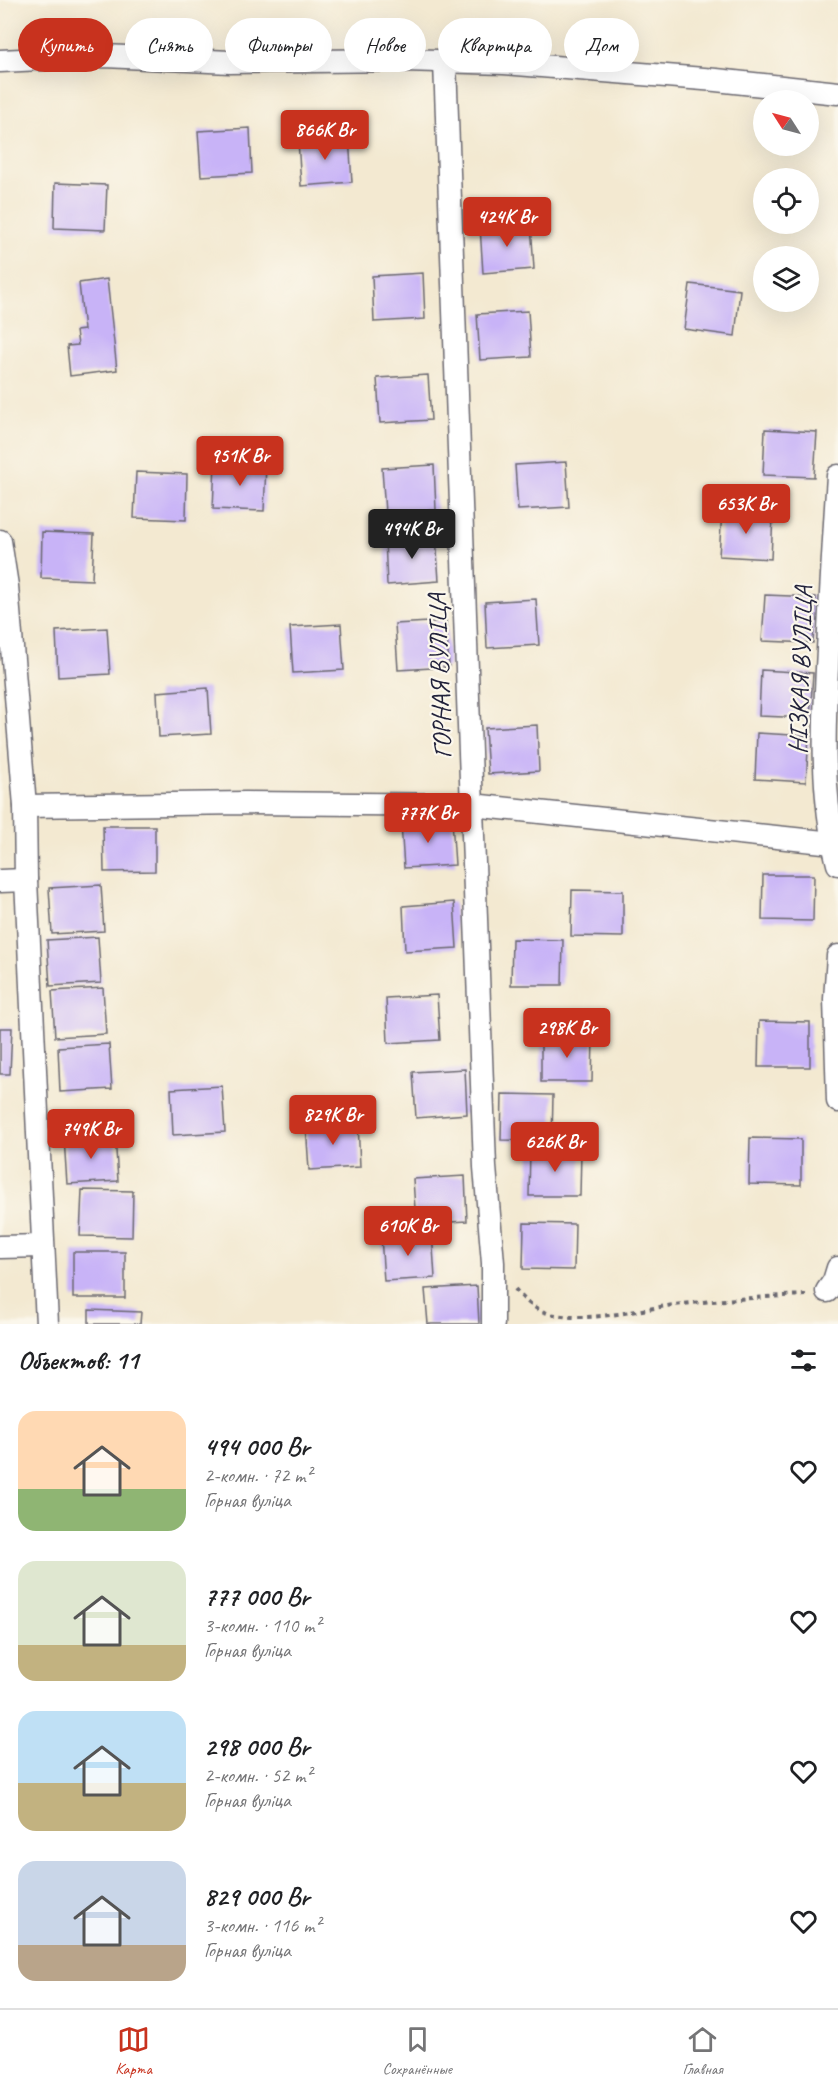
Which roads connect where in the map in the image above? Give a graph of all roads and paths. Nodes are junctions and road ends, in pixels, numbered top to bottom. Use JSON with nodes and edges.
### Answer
{"nodes":[{"id":1,"x":0,"y":61,"type":"edge"},
{"id":2,"x":438,"y":62,"type":"edge"},
{"id":3,"x":552,"y":66,"type":"edge"},
{"id":4,"x":445,"y":72,"type":"edge"},
{"id":5,"x":838,"y":93,"type":"edge"},
{"id":6,"x":838,"y":476,"type":"edge"},
{"id":7,"x":0,"y":541,"type":"edge"},
{"id":8,"x":472,"y":805,"type":"junction"},
{"id":9,"x":25,"y":806,"type":"junction"},
{"id":10,"x":835,"y":854,"type":"edge"},
{"id":11,"x":26,"y":880,"type":"junction"},
{"id":12,"x":0,"y":881,"type":"edge"},
{"id":13,"x":838,"y":956,"type":"edge"},
{"id":14,"x":838,"y":1101,"type":"edge"},
{"id":15,"x":42,"y":1246,"type":"junction"},
{"id":16,"x":0,"y":1247,"type":"edge"},
{"id":17,"x":493,"y":1263,"type":"junction"},
{"id":18,"x":838,"y":1269,"type":"edge"},
{"id":19,"x":827,"y":1291,"type":"joint"},
{"id":20,"x":47,"y":1324,"type":"edge"},
{"id":21,"x":493,"y":1324,"type":"edge"}],
"edges":[{"from":1,"to":2,"type":"street"},
{"from":3,"to":5,"type":"street"},
{"from":4,"to":8,"type":"street","name":"ГОРНАЯ ВУЛІЦА"},
{"from":6,"to":10,"type":"street","name":"НІЗКАЯ ВУЛІЦА"},
{"from":7,"to":9,"type":"street"},
{"from":8,"to":9,"type":"street"},
{"from":8,"to":10,"type":"street"},
{"from":8,"to":17,"type":"street","name":"ГОРНАЯ ВУЛІЦА"},
{"from":9,"to":11,"type":"street"},
{"from":11,"to":12,"type":"street"},
{"from":11,"to":15,"type":"street"},
{"from":13,"to":14,"type":"street"},
{"from":15,"to":16,"type":"street"},
{"from":15,"to":20,"type":"street"},
{"from":17,"to":19,"type":"path"},
{"from":17,"to":21,"type":"street","name":"ГОРНАЯ ВУЛІЦА"},
{"from":18,"to":19,"type":"street"}]}
